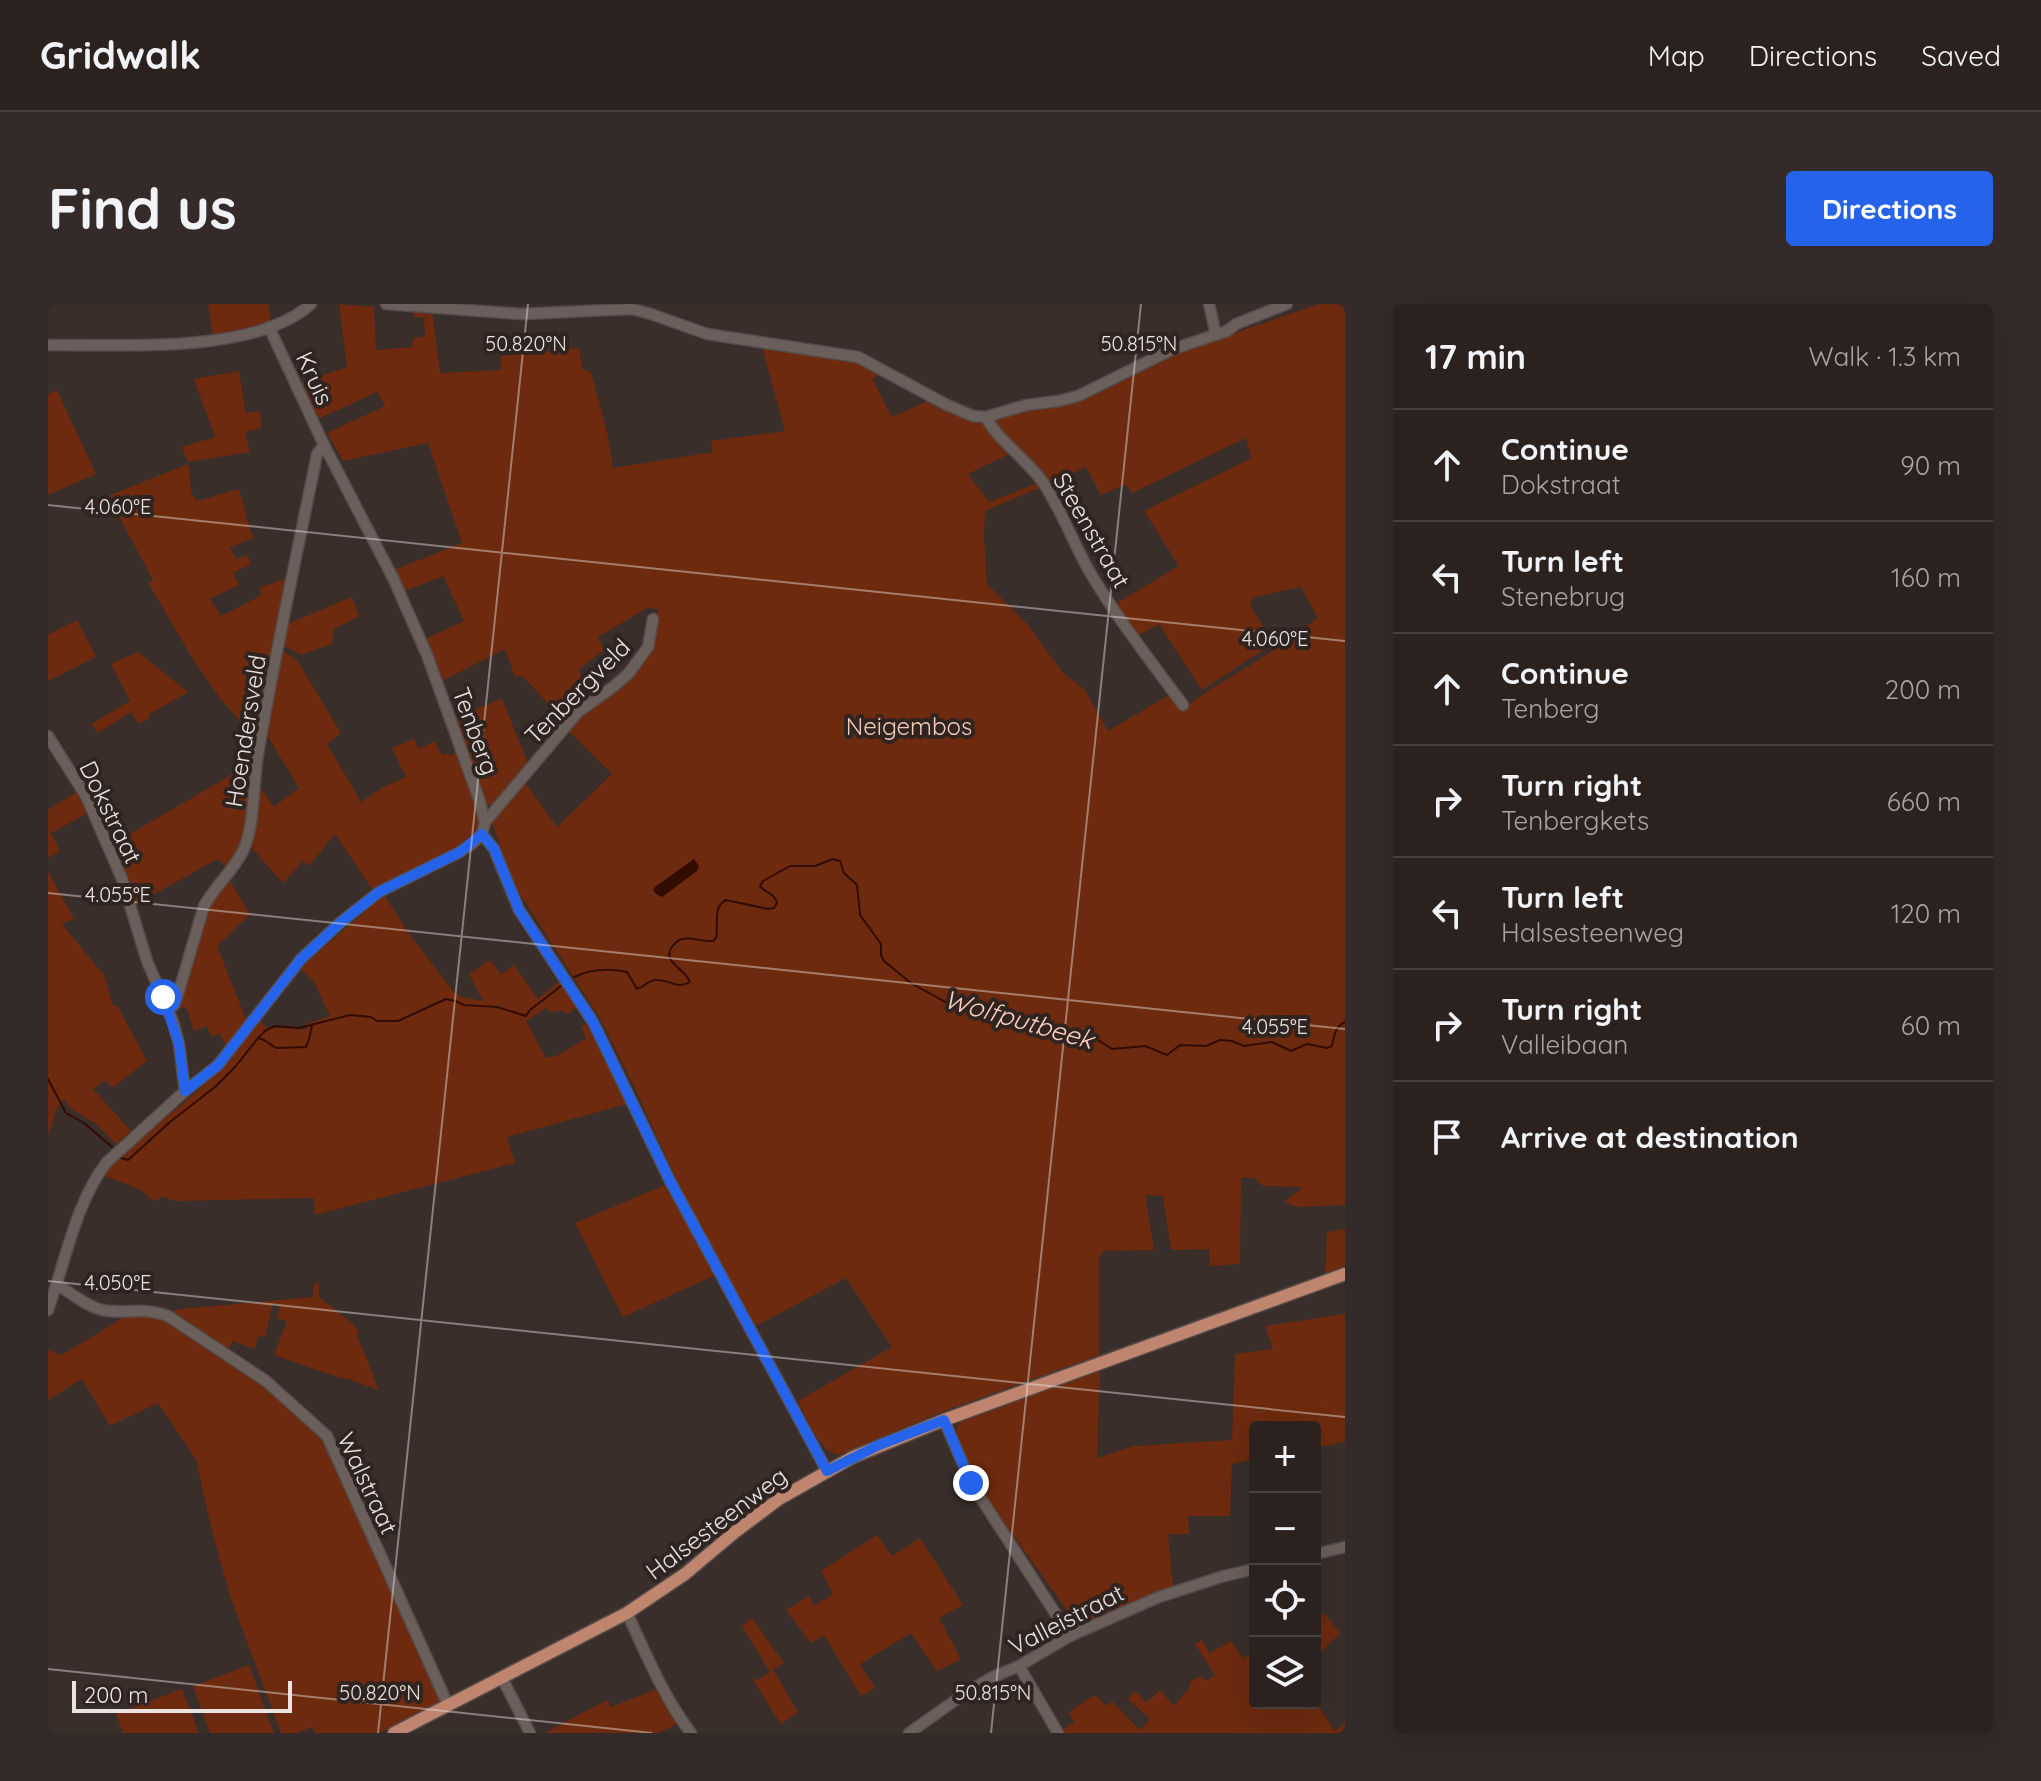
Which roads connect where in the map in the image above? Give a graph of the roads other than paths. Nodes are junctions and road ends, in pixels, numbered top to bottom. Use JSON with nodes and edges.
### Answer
{"nodes":[{"id":1,"x":311,"y":304,"type":"edge"},
{"id":2,"x":386,"y":304,"type":"edge"},
{"id":3,"x":1209,"y":304,"type":"edge"},
{"id":4,"x":1287,"y":304,"type":"edge"},
{"id":5,"x":494,"y":309,"type":"edge"},
{"id":6,"x":269,"y":327,"type":"junction"},
{"id":7,"x":1216,"y":335,"type":"junction"},
{"id":8,"x":48,"y":345,"type":"edge"},
{"id":9,"x":986,"y":417,"type":"junction"},
{"id":10,"x":324,"y":445,"type":"junction"},
{"id":11,"x":653,"y":619,"type":"dead end"},
{"id":12,"x":1183,"y":705,"type":"dead end"},
{"id":13,"x":48,"y":736,"type":"edge"},
{"id":14,"x":485,"y":822,"type":"junction"},
{"id":15,"x":482,"y":834,"type":"junction"},
{"id":16,"x":169,"y":1010,"type":"junction"},
{"id":17,"x":185,"y":1091,"type":"junction"},
{"id":18,"x":1345,"y":1274,"type":"edge"},
{"id":19,"x":57,"y":1285,"type":"junction"},
{"id":20,"x":48,"y":1310,"type":"edge"},
{"id":21,"x":944,"y":1420,"type":"junction"},
{"id":22,"x":827,"y":1471,"type":"junction"},
{"id":23,"x":1345,"y":1547,"type":"edge"},
{"id":24,"x":1321,"y":1553,"type":"edge"},
{"id":25,"x":1249,"y":1570,"type":"edge"},
{"id":26,"x":627,"y":1613,"type":"junction"},
{"id":27,"x":1070,"y":1636,"type":"junction"},
{"id":28,"x":1019,"y":1666,"type":"junction"},
{"id":29,"x":502,"y":1678,"type":"junction"},
{"id":30,"x":448,"y":1705,"type":"junction"},
{"id":31,"x":394,"y":1733,"type":"edge"},
{"id":32,"x":530,"y":1733,"type":"edge"},
{"id":33,"x":691,"y":1733,"type":"edge"},
{"id":34,"x":909,"y":1733,"type":"edge"},
{"id":35,"x":1058,"y":1733,"type":"edge"}],
"edges":[{"from":1,"to":6,"type":"street"},
{"from":2,"to":5,"type":"street"},
{"from":3,"to":7,"type":"street"},
{"from":4,"to":7,"type":"street"},
{"from":5,"to":9,"type":"street"},
{"from":6,"to":8,"type":"street"},
{"from":6,"to":10,"type":"street","name":"Kruis"},
{"from":7,"to":9,"type":"street"},
{"from":9,"to":12,"type":"street","name":"Steenstraat"},
{"from":10,"to":14,"type":"street","name":"Tenberg"},
{"from":10,"to":16,"type":"street","name":"Hoendersveld"},
{"from":11,"to":14,"type":"street","name":"Tenbergveld"},
{"from":13,"to":16,"type":"street","name":"Dokstraat"},
{"from":14,"to":15,"type":"street"},
{"from":15,"to":17,"type":"street"},
{"from":15,"to":22,"type":"street"},
{"from":16,"to":17,"type":"street","name":"Dokstraat"},
{"from":17,"to":19,"type":"street"},
{"from":18,"to":21,"type":"main road","name":"Halsesteenweg"},
{"from":19,"to":20,"type":"street"},
{"from":19,"to":30,"type":"street","name":"Walstraat"},
{"from":21,"to":22,"type":"main road","name":"Halsesteenweg"},
{"from":21,"to":27,"type":"street"},
{"from":22,"to":26,"type":"main road","name":"Halsesteenweg"},
{"from":23,"to":24,"type":"street"},
{"from":25,"to":27,"type":"street","name":"Valleistraat"},
{"from":26,"to":29,"type":"main road","name":"Halsesteenweg"},
{"from":26,"to":33,"type":"street"},
{"from":27,"to":28,"type":"street","name":"Valleistraat"},
{"from":28,"to":34,"type":"street","name":"Valleistraat"},
{"from":28,"to":35,"type":"street"},
{"from":29,"to":30,"type":"main road","name":"Halsesteenweg"},
{"from":29,"to":32,"type":"street"},
{"from":30,"to":31,"type":"main road","name":"Halsesteenweg"}]}
